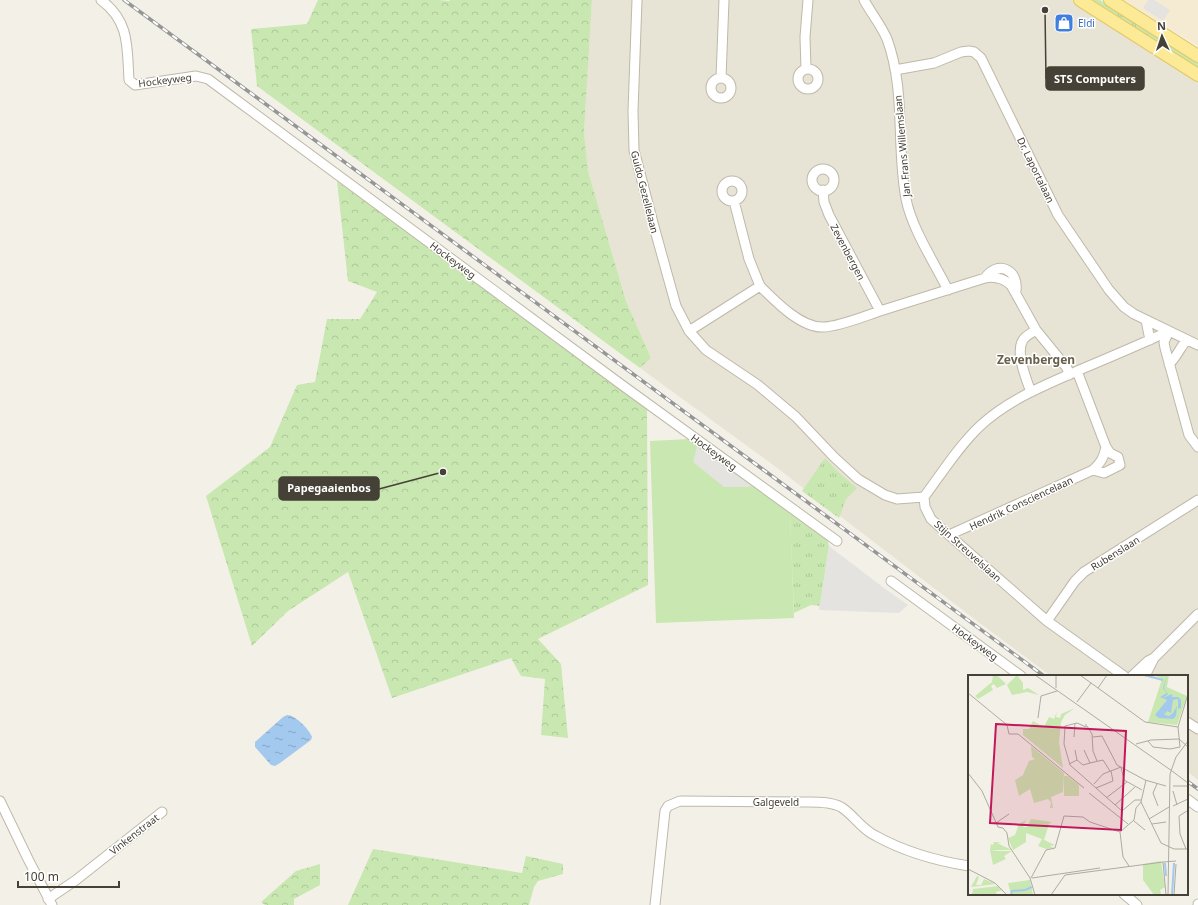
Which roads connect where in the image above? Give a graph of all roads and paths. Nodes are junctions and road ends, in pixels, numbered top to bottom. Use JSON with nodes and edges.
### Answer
{"nodes":[{"id":1,"x":101,"y":0,"type":"edge"},
{"id":2,"x":637,"y":0,"type":"edge"},
{"id":3,"x":724,"y":0,"type":"edge"},
{"id":4,"x":808,"y":0,"type":"edge"},
{"id":5,"x":864,"y":0,"type":"edge"},
{"id":6,"x":1080,"y":0,"type":"edge"},
{"id":7,"x":1110,"y":0,"type":"edge"},
{"id":8,"x":1198,"y":56,"type":"edge"},
{"id":9,"x":806,"y":69,"type":"dead end"},
{"id":10,"x":895,"y":70,"type":"junction"},
{"id":11,"x":1198,"y":75,"type":"edge"},
{"id":12,"x":721,"y":78,"type":"dead end"},
{"id":13,"x":823,"y":190,"type":"dead end"},
{"id":14,"x":734,"y":201,"type":"dead end"},
{"id":15,"x":760,"y":286,"type":"junction"},
{"id":16,"x":948,"y":290,"type":"junction"},
{"id":17,"x":880,"y":311,"type":"junction"},
{"id":18,"x":1146,"y":320,"type":"junction"},
{"id":19,"x":1036,"y":330,"type":"junction"},
{"id":20,"x":689,"y":331,"type":"junction"},
{"id":21,"x":1169,"y":331,"type":"junction"},
{"id":22,"x":1150,"y":340,"type":"junction"},
{"id":23,"x":1187,"y":340,"type":"junction"},
{"id":24,"x":1198,"y":345,"type":"edge"},
{"id":25,"x":1169,"y":364,"type":"junction"},
{"id":26,"x":1073,"y":373,"type":"junction"},
{"id":27,"x":1031,"y":392,"type":"junction"},
{"id":28,"x":1106,"y":447,"type":"junction"},
{"id":29,"x":1198,"y":447,"type":"edge"},
{"id":30,"x":1093,"y":470,"type":"junction"},
{"id":31,"x":924,"y":497,"type":"junction"},
{"id":32,"x":1198,"y":500,"type":"edge"},
{"id":33,"x":949,"y":535,"type":"junction"},
{"id":34,"x":837,"y":541,"type":"dead end"},
{"id":35,"x":891,"y":581,"type":"dead end"},
{"id":36,"x":1198,"y":614,"type":"edge"},
{"id":37,"x":1047,"y":621,"type":"junction"},
{"id":38,"x":1154,"y":658,"type":"junction"},
{"id":39,"x":1020,"y":675,"type":"edge"},
{"id":40,"x":1123,"y":675,"type":"edge"},
{"id":41,"x":1133,"y":675,"type":"edge"},
{"id":42,"x":1146,"y":675,"type":"edge"},
{"id":43,"x":1188,"y":723,"type":"edge"},
{"id":44,"x":1198,"y":729,"type":"edge"},
{"id":45,"x":1188,"y":800,"type":"edge"},
{"id":46,"x":0,"y":801,"type":"edge"},
{"id":47,"x":1198,"y":807,"type":"edge"},
{"id":48,"x":162,"y":812,"type":"dead end"},
{"id":49,"x":968,"y":866,"type":"edge"},
{"id":50,"x":1125,"y":895,"type":"edge"},
{"id":51,"x":50,"y":902,"type":"edge"},
{"id":52,"x":655,"y":905,"type":"edge"},
{"id":53,"x":1137,"y":905,"type":"edge"}],
"edges":[{"from":1,"to":34,"type":"street","name":"Hockeyweg"},
{"from":2,"to":20,"type":"street","name":"Guido Gezellelaan"},
{"from":3,"to":12,"type":"street"},
{"from":4,"to":9,"type":"street"},
{"from":5,"to":10,"type":"street","name":"Jan Frans Willemslaan"},
{"from":6,"to":11,"type":"main road"},
{"from":7,"to":8,"type":"main road"},
{"from":10,"to":16,"type":"street","name":"Jan Frans Willemslaan"},
{"from":10,"to":18,"type":"street","name":"Dr. Laportalaan"},
{"from":13,"to":17,"type":"street","name":"Zevenbergen"},
{"from":14,"to":15,"type":"street"},
{"from":15,"to":17,"type":"street"},
{"from":15,"to":20,"type":"street"},
{"from":16,"to":17,"type":"street"},
{"from":16,"to":19,"type":"street"},
{"from":18,"to":21,"type":"street","name":"Dr. Laportalaan"},
{"from":18,"to":22,"type":"street"},
{"from":19,"to":26,"type":"street"},
{"from":19,"to":27,"type":"street"},
{"from":20,"to":31,"type":"street"},
{"from":21,"to":22,"type":"street"},
{"from":21,"to":23,"type":"street","name":"Dr. Laportalaan"},
{"from":21,"to":25,"type":"street"},
{"from":22,"to":26,"type":"street"},
{"from":23,"to":24,"type":"street","name":"Dr. Laportalaan"},
{"from":23,"to":25,"type":"street"},
{"from":25,"to":29,"type":"street"},
{"from":26,"to":27,"type":"street"},
{"from":26,"to":28,"type":"street","name":"Hendrik Consciencelaan"},
{"from":27,"to":31,"type":"street"},
{"from":28,"to":30,"type":"street"},
{"from":28,"to":30,"type":"street","name":"Hendrik Consciencelaan"},
{"from":30,"to":33,"type":"street","name":"Hendrik Consciencelaan"},
{"from":31,"to":33,"type":"street","name":"Stijn Streuvelslaan"},
{"from":32,"to":37,"type":"street","name":"Rubenslaan"},
{"from":33,"to":37,"type":"street","name":"Stijn Streuvelslaan"},
{"from":35,"to":39,"type":"street","name":"Hockeyweg"},
{"from":36,"to":38,"type":"street"},
{"from":37,"to":40,"type":"street","name":"Stijn Streuvelslaan"},
{"from":38,"to":41,"type":"street"},
{"from":38,"to":42,"type":"street"},
{"from":43,"to":44,"type":"street"},
{"from":45,"to":47,"type":"street"},
{"from":46,"to":51,"type":"street","name":"Vinkenstraat"},
{"from":48,"to":51,"type":"street","name":"Vinkenstraat"},
{"from":49,"to":52,"type":"street","name":"Galgeveld"},
{"from":50,"to":53,"type":"street"}]}
